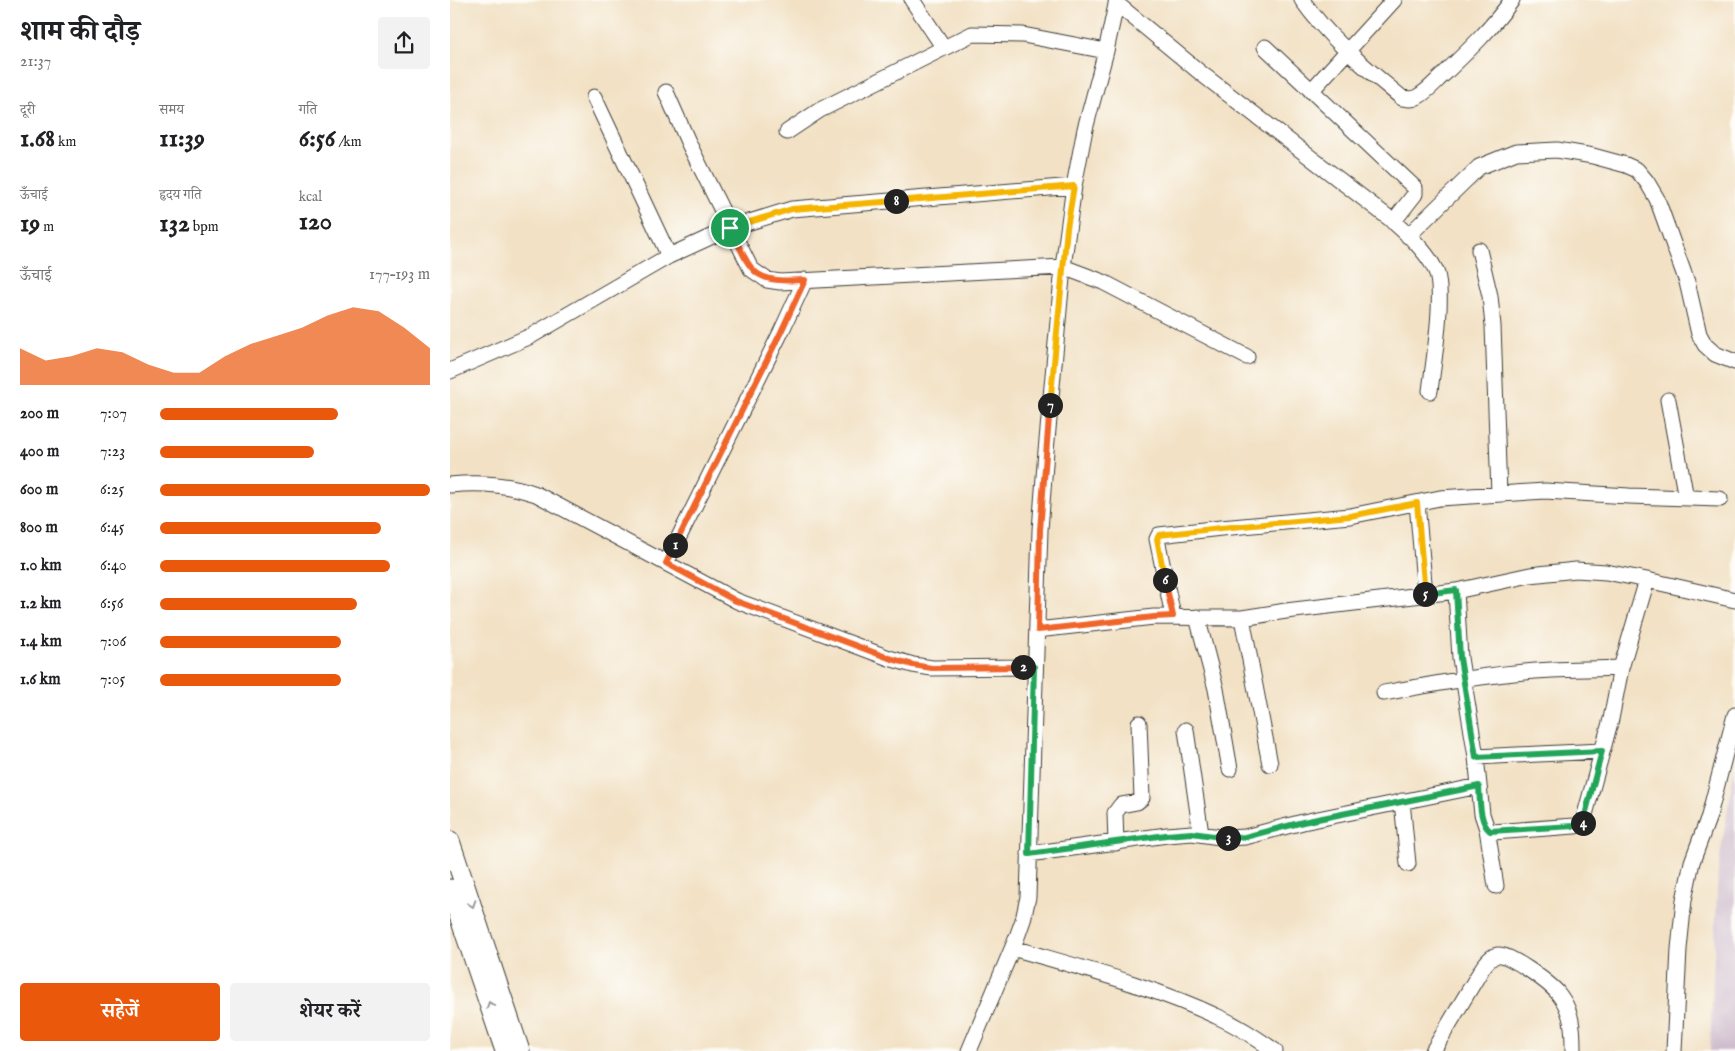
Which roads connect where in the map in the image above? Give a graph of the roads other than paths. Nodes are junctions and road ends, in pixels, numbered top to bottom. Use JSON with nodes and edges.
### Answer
{"nodes":[{"id":1,"x":912,"y":0,"type":"edge"},
{"id":2,"x":1302,"y":0,"type":"edge"},
{"id":3,"x":1394,"y":0,"type":"edge"},
{"id":4,"x":1512,"y":0,"type":"edge"},
{"id":5,"x":1117,"y":2,"type":"edge"},
{"id":6,"x":1265,"y":47,"type":"dead end"},
{"id":7,"x":944,"y":48,"type":"junction"},
{"id":8,"x":1106,"y":51,"type":"junction"},
{"id":9,"x":1346,"y":52,"type":"junction"},
{"id":10,"x":1311,"y":91,"type":"junction"},
{"id":11,"x":666,"y":92,"type":"dead end"},
{"id":12,"x":594,"y":97,"type":"dead end"},
{"id":13,"x":787,"y":132,"type":"dead end"},
{"id":14,"x":1074,"y":186,"type":"junction"},
{"id":15,"x":1393,"y":222,"type":"junction"},
{"id":16,"x":730,"y":228,"type":"junction"},
{"id":17,"x":1408,"y":236,"type":"junction"},
{"id":18,"x":1479,"y":250,"type":"dead end"},
{"id":19,"x":669,"y":256,"type":"junction"},
{"id":20,"x":1063,"y":267,"type":"junction"},
{"id":21,"x":805,"y":280,"type":"junction"},
{"id":22,"x":1246,"y":357,"type":"dead end"},
{"id":23,"x":1735,"y":362,"type":"edge"},
{"id":24,"x":450,"y":371,"type":"edge"},
{"id":25,"x":1430,"y":391,"type":"dead end"},
{"id":26,"x":1668,"y":400,"type":"dead end"},
{"id":27,"x":450,"y":484,"type":"edge"},
{"id":28,"x":1499,"y":494,"type":"junction"},
{"id":29,"x":1686,"y":498,"type":"junction"},
{"id":30,"x":1720,"y":499,"type":"dead end"},
{"id":31,"x":1417,"y":503,"type":"junction"},
{"id":32,"x":666,"y":563,"type":"junction"},
{"id":33,"x":1647,"y":580,"type":"junction"},
{"id":34,"x":1456,"y":590,"type":"junction"},
{"id":35,"x":1425,"y":594,"type":"junction"},
{"id":36,"x":1735,"y":600,"type":"edge"},
{"id":37,"x":1173,"y":616,"type":"junction"},
{"id":38,"x":1197,"y":617,"type":"junction"},
{"id":39,"x":1242,"y":618,"type":"junction"},
{"id":40,"x":1038,"y":630,"type":"junction"},
{"id":41,"x":1034,"y":667,"type":"junction"},
{"id":42,"x":1621,"y":668,"type":"junction"},
{"id":43,"x":1463,"y":681,"type":"junction"},
{"id":44,"x":1384,"y":694,"type":"dead end"},
{"id":45,"x":1735,"y":715,"type":"edge"},
{"id":46,"x":1139,"y":723,"type":"dead end"},
{"id":47,"x":1186,"y":730,"type":"dead end"},
{"id":48,"x":1602,"y":751,"type":"junction"},
{"id":49,"x":1476,"y":757,"type":"junction"},
{"id":50,"x":1270,"y":764,"type":"dead end"},
{"id":51,"x":1230,"y":768,"type":"dead end"},
{"id":52,"x":1479,"y":786,"type":"junction"},
{"id":53,"x":1402,"y":801,"type":"junction"},
{"id":54,"x":1487,"y":829,"type":"junction"},
{"id":55,"x":1201,"y":834,"type":"junction"},
{"id":56,"x":450,"y":841,"type":"edge"},
{"id":57,"x":1116,"y":843,"type":"junction"},
{"id":58,"x":1029,"y":854,"type":"junction"},
{"id":59,"x":1408,"y":864,"type":"dead end"},
{"id":60,"x":1496,"y":886,"type":"dead end"},
{"id":61,"x":450,"y":889,"type":"edge"},
{"id":62,"x":1013,"y":948,"type":"junction"},
{"id":63,"x":505,"y":1051,"type":"edge"},
{"id":64,"x":520,"y":1051,"type":"edge"},
{"id":65,"x":969,"y":1051,"type":"edge"},
{"id":66,"x":1275,"y":1051,"type":"edge"},
{"id":67,"x":1432,"y":1051,"type":"edge"},
{"id":68,"x":1573,"y":1051,"type":"edge"},
{"id":69,"x":1674,"y":1051,"type":"edge"}],
"edges":[{"from":1,"to":7,"type":"street"},
{"from":2,"to":9,"type":"street"},
{"from":3,"to":9,"type":"street"},
{"from":4,"to":9,"type":"street"},
{"from":5,"to":8,"type":"street"},
{"from":5,"to":15,"type":"street"},
{"from":6,"to":10,"type":"street"},
{"from":7,"to":8,"type":"street"},
{"from":7,"to":13,"type":"street"},
{"from":8,"to":14,"type":"street"},
{"from":9,"to":10,"type":"street"},
{"from":10,"to":15,"type":"street"},
{"from":11,"to":16,"type":"street"},
{"from":12,"to":19,"type":"street"},
{"from":14,"to":16,"type":"street"},
{"from":14,"to":20,"type":"street"},
{"from":15,"to":17,"type":"street"},
{"from":16,"to":19,"type":"street"},
{"from":16,"to":21,"type":"street"},
{"from":17,"to":23,"type":"street"},
{"from":17,"to":25,"type":"street"},
{"from":18,"to":28,"type":"street"},
{"from":19,"to":24,"type":"street"},
{"from":20,"to":21,"type":"street"},
{"from":20,"to":22,"type":"street"},
{"from":20,"to":40,"type":"street"},
{"from":21,"to":32,"type":"street"},
{"from":26,"to":29,"type":"street"},
{"from":27,"to":32,"type":"street"},
{"from":28,"to":29,"type":"street"},
{"from":28,"to":31,"type":"street"},
{"from":29,"to":30,"type":"street"},
{"from":31,"to":35,"type":"street"},
{"from":31,"to":37,"type":"street"},
{"from":32,"to":41,"type":"street"},
{"from":33,"to":34,"type":"street"},
{"from":33,"to":36,"type":"street"},
{"from":33,"to":42,"type":"street"},
{"from":34,"to":35,"type":"street"},
{"from":34,"to":43,"type":"street"},
{"from":35,"to":39,"type":"street"},
{"from":37,"to":38,"type":"street"},
{"from":37,"to":40,"type":"street"},
{"from":38,"to":39,"type":"street"},
{"from":38,"to":51,"type":"street"},
{"from":39,"to":50,"type":"street"},
{"from":40,"to":41,"type":"street"},
{"from":41,"to":58,"type":"street"},
{"from":42,"to":43,"type":"street"},
{"from":42,"to":48,"type":"street"},
{"from":43,"to":44,"type":"street"},
{"from":43,"to":49,"type":"street"},
{"from":45,"to":69,"type":"street"},
{"from":46,"to":57,"type":"street"},
{"from":47,"to":55,"type":"street"},
{"from":48,"to":49,"type":"street"},
{"from":48,"to":54,"type":"street"},
{"from":49,"to":52,"type":"street"},
{"from":52,"to":53,"type":"street"},
{"from":52,"to":54,"type":"street"},
{"from":53,"to":55,"type":"street"},
{"from":53,"to":59,"type":"street"},
{"from":54,"to":60,"type":"street"},
{"from":55,"to":57,"type":"street"},
{"from":56,"to":64,"type":"main road","one_way":true},
{"from":57,"to":58,"type":"street"},
{"from":58,"to":62,"type":"street"},
{"from":63,"to":61,"type":"main road","one_way":true},
{"from":62,"to":65,"type":"street"},
{"from":62,"to":66,"type":"street"},
{"from":67,"to":68,"type":"street"}]}
